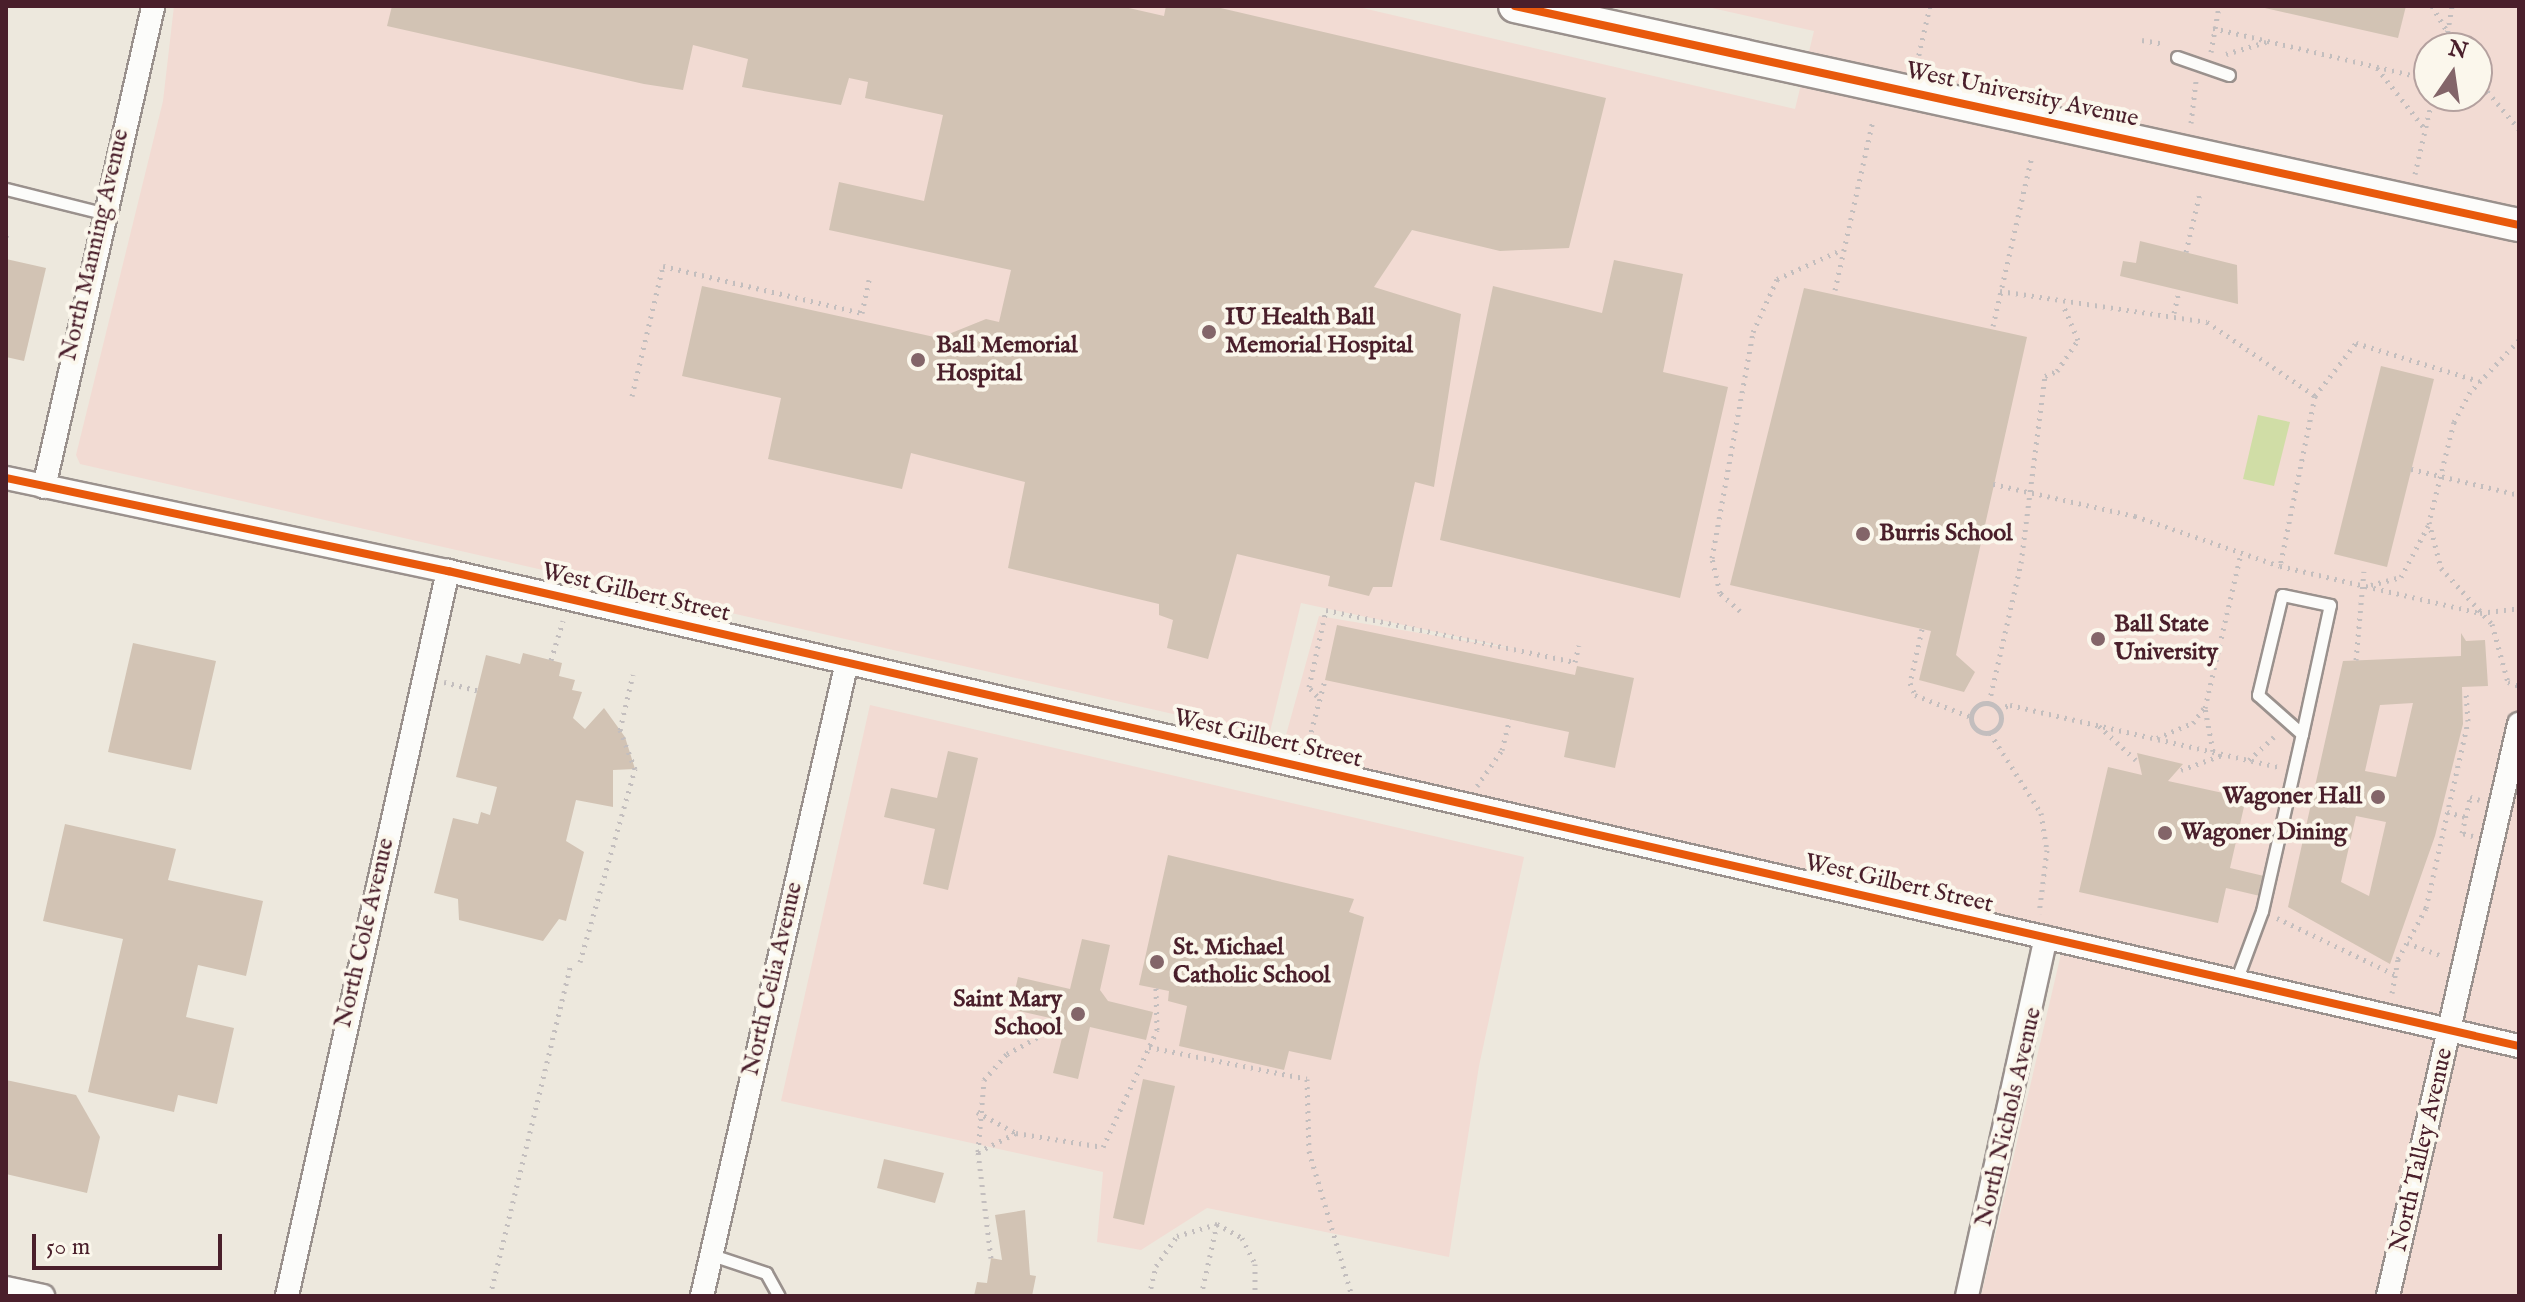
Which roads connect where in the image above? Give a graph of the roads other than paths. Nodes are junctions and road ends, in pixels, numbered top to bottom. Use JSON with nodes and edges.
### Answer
{"nodes":[{"id":1,"x":153,"y":6,"type":"edge"},
{"id":2,"x":1515,"y":6,"type":"edge"},
{"id":3,"x":1590,"y":14,"type":"edge"},
{"id":4,"x":2177,"y":57,"type":"dead end"},
{"id":5,"x":2229,"y":75,"type":"dead end"},
{"id":6,"x":6,"y":189,"type":"edge"},
{"id":7,"x":102,"y":213,"type":"junction"},
{"id":8,"x":2519,"y":225,"type":"edge"},
{"id":9,"x":6,"y":478,"type":"edge"},
{"id":10,"x":44,"y":487,"type":"junction"},
{"id":11,"x":448,"y":571,"type":"junction"},
{"id":12,"x":847,"y":662,"type":"junction"},
{"id":13,"x":2519,"y":724,"type":"edge"},
{"id":14,"x":2302,"y":734,"type":"junction"},
{"id":15,"x":2046,"y":938,"type":"junction"},
{"id":16,"x":2235,"y":982,"type":"junction"},
{"id":17,"x":2450,"y":1033,"type":"junction"},
{"id":18,"x":2519,"y":1046,"type":"edge"},
{"id":19,"x":712,"y":1255,"type":"junction"},
{"id":20,"x":6,"y":1288,"type":"edge"},
{"id":21,"x":43,"y":1296,"type":"edge"},
{"id":22,"x":287,"y":1296,"type":"edge"},
{"id":23,"x":702,"y":1296,"type":"edge"},
{"id":24,"x":779,"y":1296,"type":"edge"},
{"id":25,"x":1967,"y":1296,"type":"edge"},
{"id":26,"x":2388,"y":1296,"type":"edge"}],
"edges":[{"from":1,"to":7,"type":"street","name":"North Manning Avenue"},
{"from":2,"to":3,"type":"street","name":"West University Avenue"},
{"from":3,"to":8,"type":"street","name":"West University Avenue"},
{"from":4,"to":5,"type":"lane"},
{"from":6,"to":7,"type":"lane"},
{"from":7,"to":10,"type":"street","name":"North Manning Avenue"},
{"from":9,"to":10,"type":"street","name":"West Gilbert Street"},
{"from":10,"to":11,"type":"street","name":"West Gilbert Street"},
{"from":11,"to":12,"type":"street","name":"West Gilbert Street"},
{"from":11,"to":22,"type":"street","name":"North Cole Avenue"},
{"from":12,"to":15,"type":"street","name":"West Gilbert Street"},
{"from":12,"to":19,"type":"street","name":"North Celia Avenue"},
{"from":13,"to":17,"type":"street","name":"North Talley Avenue"},
{"from":14,"to":14,"type":"lane"},
{"from":14,"to":16,"type":"lane"},
{"from":15,"to":16,"type":"street","name":"West Gilbert Street"},
{"from":15,"to":25,"type":"street","name":"North Nichols Avenue"},
{"from":16,"to":17,"type":"street","name":"West Gilbert Street"},
{"from":17,"to":18,"type":"street","name":"West Gilbert Street"},
{"from":17,"to":26,"type":"street","name":"North Talley Avenue"},
{"from":19,"to":23,"type":"street","name":"North Celia Avenue"},
{"from":19,"to":24,"type":"lane"},
{"from":20,"to":21,"type":"street"}]}
